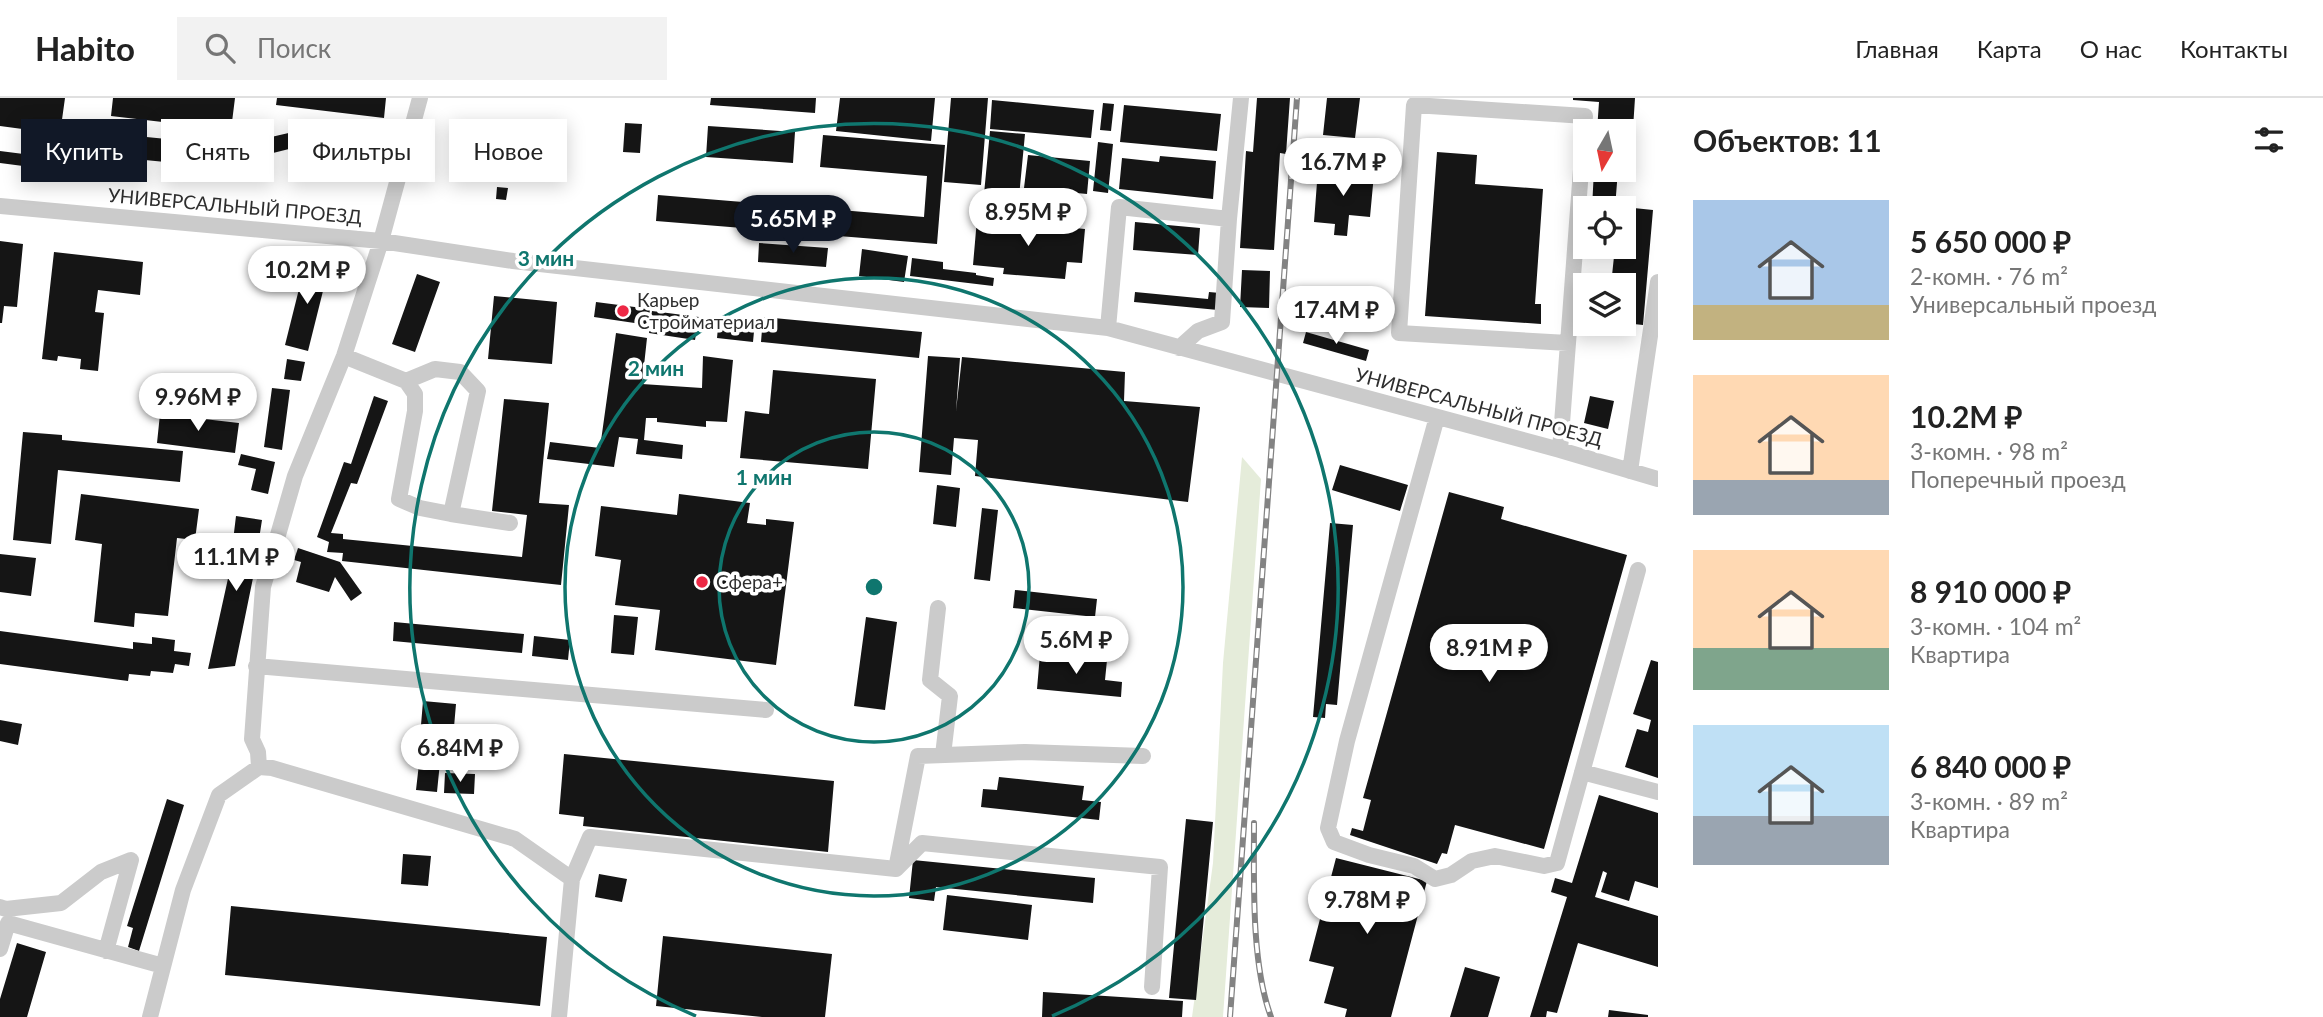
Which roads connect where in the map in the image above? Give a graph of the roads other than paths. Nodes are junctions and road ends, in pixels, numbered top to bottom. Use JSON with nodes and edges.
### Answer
{"nodes":[{"id":1,"x":420,"y":98,"type":"edge"},
{"id":2,"x":1241,"y":98,"type":"edge"},
{"id":3,"x":0,"y":206,"type":"edge"},
{"id":4,"x":1229,"y":219,"type":"junction"},
{"id":5,"x":381,"y":241,"type":"junction"},
{"id":6,"x":1658,"y":282,"type":"edge"},
{"id":7,"x":1108,"y":328,"type":"junction"},
{"id":8,"x":1568,"y":343,"type":"junction"},
{"id":9,"x":1179,"y":348,"type":"junction"},
{"id":10,"x":344,"y":356,"type":"junction"},
{"id":11,"x":407,"y":381,"type":"junction"},
{"id":12,"x":1437,"y":417,"type":"junction"},
{"id":13,"x":1560,"y":450,"type":"junction"},
{"id":14,"x":1630,"y":471,"type":"junction"},
{"id":15,"x":1658,"y":479,"type":"edge"},
{"id":16,"x":451,"y":514,"type":"junction"},
{"id":17,"x":510,"y":523,"type":"dead end"},
{"id":18,"x":1638,"y":570,"type":"dead end"},
{"id":19,"x":939,"y":608,"type":"dead end"},
{"id":20,"x":256,"y":666,"type":"junction"},
{"id":21,"x":766,"y":710,"type":"dead end"},
{"id":22,"x":943,"y":755,"type":"junction"},
{"id":23,"x":1143,"y":756,"type":"dead end"},
{"id":24,"x":259,"y":767,"type":"junction"},
{"id":25,"x":1582,"y":772,"type":"junction"},
{"id":26,"x":1658,"y":792,"type":"edge"},
{"id":27,"x":896,"y":869,"type":"junction"},
{"id":28,"x":572,"y":879,"type":"junction"},
{"id":29,"x":5,"y":913,"type":"edge"},
{"id":30,"x":0,"y":949,"type":"edge"},
{"id":31,"x":106,"y":951,"type":"junction"},
{"id":32,"x":163,"y":966,"type":"junction"},
{"id":33,"x":1152,"y":987,"type":"dead end"},
{"id":34,"x":150,"y":1017,"type":"edge"},
{"id":35,"x":559,"y":1017,"type":"edge"}],
"edges":[{"from":1,"to":5,"type":"street"},
{"from":2,"to":4,"type":"street"},
{"from":3,"to":5,"type":"street","name":"УНИВЕРСАЛЬНЫЙ ПРОЕЗД"},
{"from":4,"to":7,"type":"street"},
{"from":4,"to":9,"type":"street"},
{"from":5,"to":7,"type":"street","name":"УНИВЕРСАЛЬНЫЙ ПРОЕЗД"},
{"from":5,"to":10,"type":"street"},
{"from":6,"to":14,"type":"street"},
{"from":7,"to":9,"type":"street","name":"УНИВЕРСАЛЬНЫЙ ПРОЕЗД"},
{"from":8,"to":8,"type":"street"},
{"from":8,"to":13,"type":"street"},
{"from":9,"to":12,"type":"street","name":"УНИВЕРСАЛЬНЫЙ ПРОЕЗД"},
{"from":10,"to":11,"type":"street"},
{"from":10,"to":20,"type":"street"},
{"from":11,"to":16,"type":"street"},
{"from":11,"to":16,"type":"street"},
{"from":12,"to":13,"type":"street","name":"УНИВЕРСАЛЬНЫЙ ПРОЕЗД"},
{"from":12,"to":25,"type":"street"},
{"from":13,"to":14,"type":"street","name":"УНИВЕРСАЛЬНЫЙ ПРОЕЗД"},
{"from":14,"to":15,"type":"street","name":"УНИВЕРСАЛЬНЫЙ ПРОЕЗД"},
{"from":16,"to":17,"type":"street"},
{"from":18,"to":25,"type":"street"},
{"from":19,"to":22,"type":"street"},
{"from":20,"to":21,"type":"street"},
{"from":20,"to":24,"type":"street"},
{"from":22,"to":23,"type":"street"},
{"from":22,"to":27,"type":"street"},
{"from":24,"to":28,"type":"street"},
{"from":24,"to":32,"type":"street"},
{"from":25,"to":26,"type":"street"},
{"from":27,"to":28,"type":"street"},
{"from":27,"to":33,"type":"street"},
{"from":28,"to":35,"type":"street"},
{"from":29,"to":30,"type":"street"},
{"from":29,"to":31,"type":"street"},
{"from":29,"to":31,"type":"street"},
{"from":31,"to":32,"type":"street"},
{"from":32,"to":34,"type":"street"}]}
